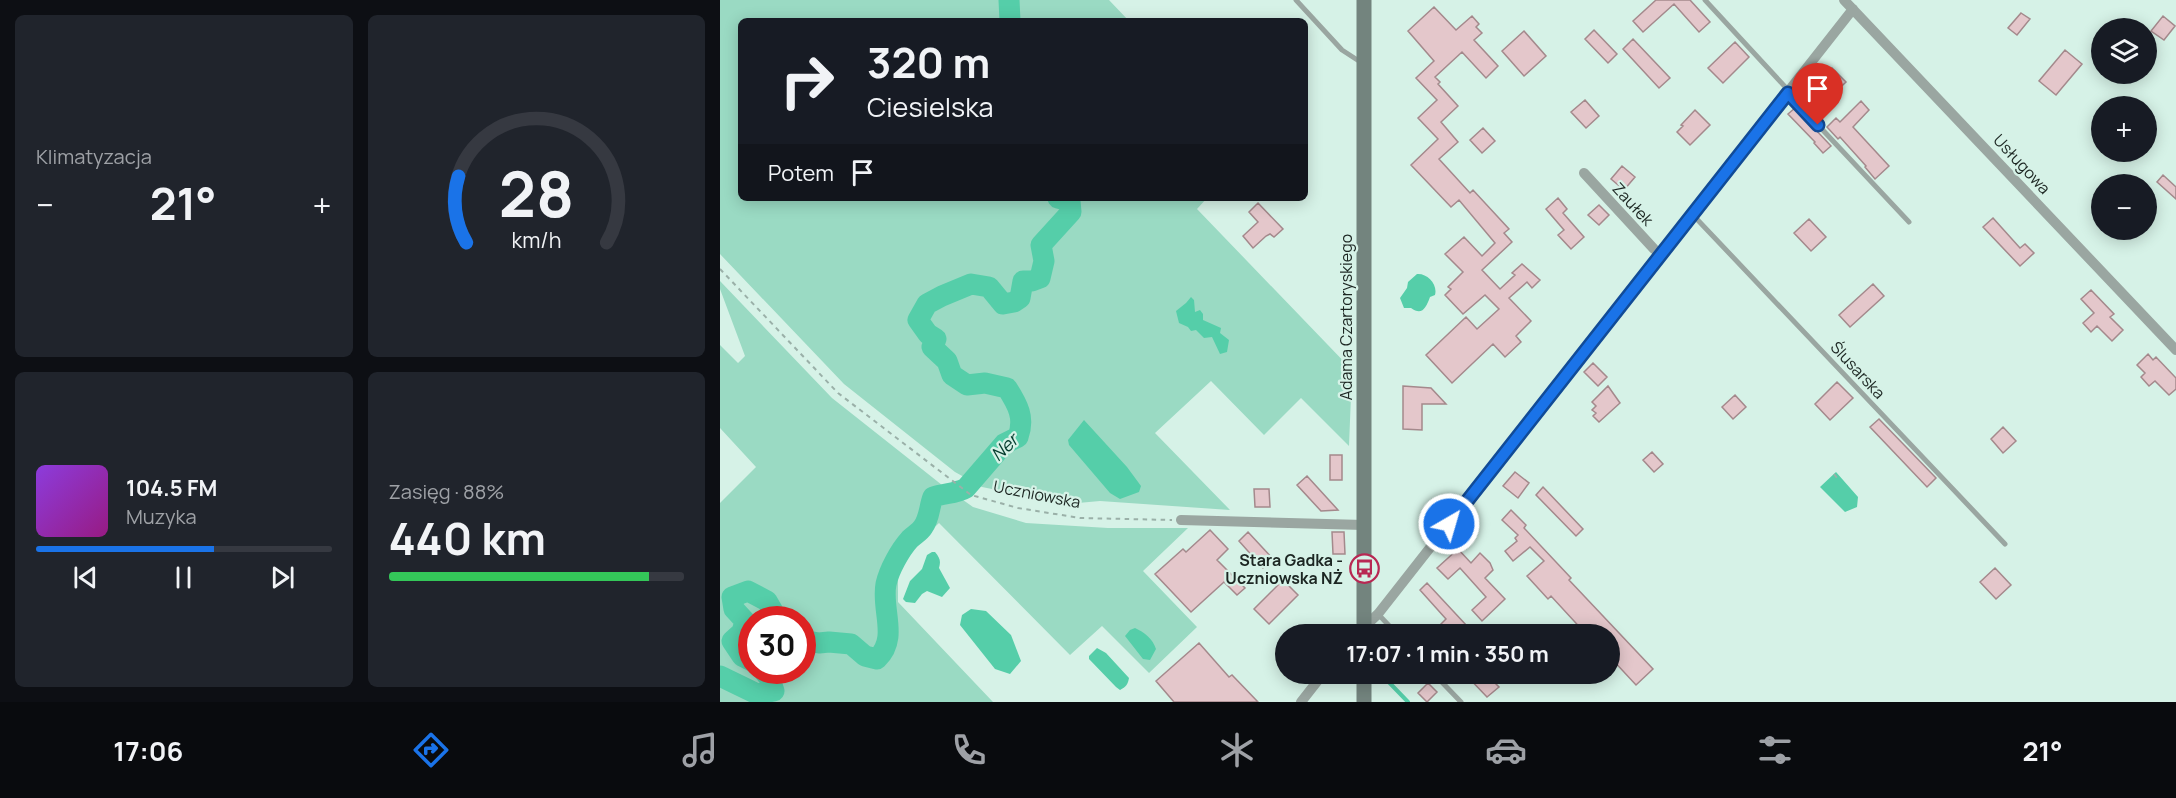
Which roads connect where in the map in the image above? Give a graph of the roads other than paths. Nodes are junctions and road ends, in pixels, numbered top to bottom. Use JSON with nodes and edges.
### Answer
{"nodes":[{"id":1,"x":1296,"y":0,"type":"edge"},
{"id":2,"x":1364,"y":0,"type":"edge"},
{"id":3,"x":1705,"y":0,"type":"edge"},
{"id":4,"x":1844,"y":0,"type":"edge"},
{"id":5,"x":1853,"y":9,"type":"junction"},
{"id":6,"x":1364,"y":64,"type":"junction"},
{"id":7,"x":1789,"y":92,"type":"junction"},
{"id":8,"x":1584,"y":173,"type":"dead end"},
{"id":9,"x":1692,"y":214,"type":"junction"},
{"id":10,"x":1909,"y":222,"type":"dead end"},
{"id":11,"x":1661,"y":254,"type":"junction"},
{"id":12,"x":2176,"y":350,"type":"edge"},
{"id":13,"x":1181,"y":520,"type":"road end"},
{"id":14,"x":1364,"y":525,"type":"junction"},
{"id":15,"x":2005,"y":544,"type":"dead end"},
{"id":16,"x":1378,"y":614,"type":"junction"},
{"id":17,"x":1362,"y":624,"type":"edge"},
{"id":18,"x":1369,"y":624,"type":"edge"},
{"id":19,"x":1388,"y":624,"type":"edge"},
{"id":20,"x":1315,"y":684,"type":"edge"},
{"id":21,"x":1364,"y":684,"type":"edge"},
{"id":22,"x":1444,"y":684,"type":"edge"},
{"id":23,"x":1301,"y":702,"type":"edge"},
{"id":24,"x":1364,"y":702,"type":"edge"},
{"id":25,"x":1461,"y":702,"type":"edge"}],
"edges":[{"from":1,"to":6,"type":"lane"},
{"from":2,"to":6,"type":"street","name":"Adama Czartoryskiego"},
{"from":3,"to":7,"type":"lane"},
{"from":4,"to":5,"type":"street","name":"Usługowa"},
{"from":5,"to":7,"type":"street"},
{"from":5,"to":12,"type":"street","name":"Usługowa"},
{"from":6,"to":14,"type":"street","name":"Adama Czartoryskiego"},
{"from":7,"to":9,"type":"street"},
{"from":7,"to":10,"type":"lane"},
{"from":8,"to":11,"type":"street","name":"Zaułek"},
{"from":9,"to":11,"type":"street"},
{"from":9,"to":15,"type":"lane","name":"Ślusarska"},
{"from":11,"to":16,"type":"street"},
{"from":13,"to":14,"type":"street"},
{"from":14,"to":17,"type":"street","name":"Adama Czartoryskiego"},
{"from":16,"to":18,"type":"street"},
{"from":16,"to":19,"type":"lane"},
{"from":20,"to":23,"type":"street"},
{"from":21,"to":24,"type":"street"},
{"from":22,"to":25,"type":"lane"}]}
